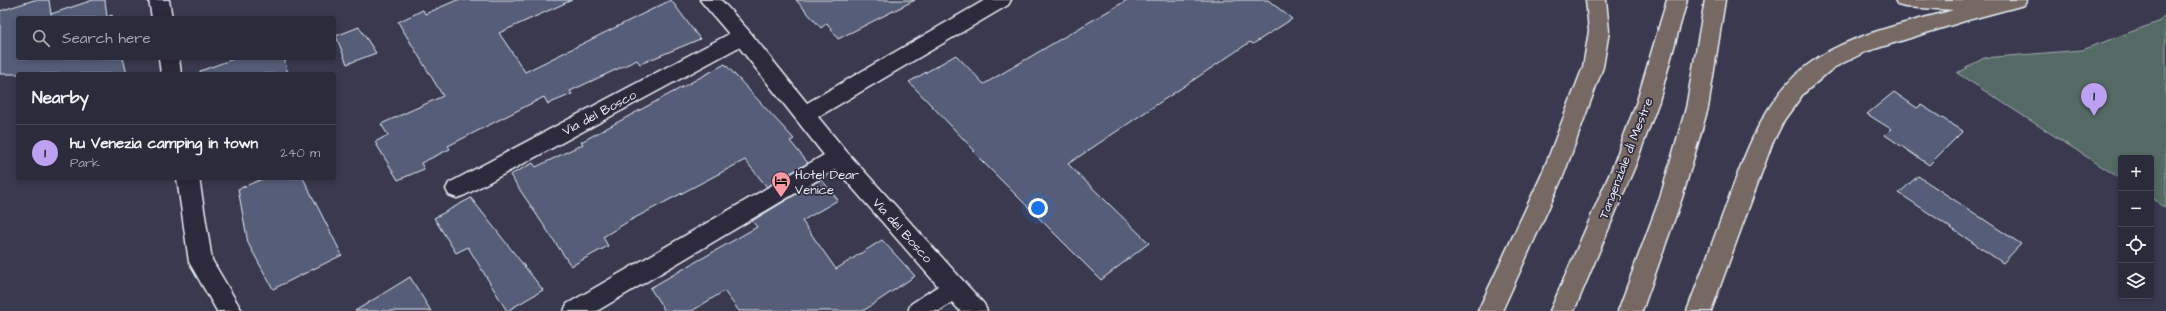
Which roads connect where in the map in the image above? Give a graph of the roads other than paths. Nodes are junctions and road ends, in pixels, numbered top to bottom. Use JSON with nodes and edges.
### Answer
{"nodes":[{"id":1,"x":159,"y":0,"type":"edge"},
{"id":2,"x":710,"y":0,"type":"edge"},
{"id":3,"x":1001,"y":0,"type":"edge"},
{"id":4,"x":1596,"y":0,"type":"edge"},
{"id":5,"x":1676,"y":0,"type":"edge"},
{"id":6,"x":1715,"y":0,"type":"edge"},
{"id":7,"x":1905,"y":0,"type":"edge"},
{"id":8,"x":2017,"y":0,"type":"edge"},
{"id":9,"x":1995,"y":4,"type":"junction"},
{"id":10,"x":162,"y":16,"type":"edge"},
{"id":11,"x":742,"y":36,"type":"junction"},
{"id":12,"x":168,"y":60,"type":"edge"},
{"id":13,"x":171,"y":72,"type":"edge"},
{"id":14,"x":804,"y":115,"type":"junction"},
{"id":15,"x":838,"y":157,"type":"junction"},
{"id":16,"x":188,"y":180,"type":"edge"},
{"id":17,"x":457,"y":189,"type":"dead end"},
{"id":18,"x":954,"y":288,"type":"junction"},
{"id":19,"x":230,"y":311,"type":"edge"},
{"id":20,"x":576,"y":311,"type":"edge"},
{"id":21,"x":920,"y":311,"type":"edge"},
{"id":22,"x":975,"y":311,"type":"edge"},
{"id":23,"x":1490,"y":311,"type":"edge"},
{"id":24,"x":1562,"y":311,"type":"edge"},
{"id":25,"x":1630,"y":311,"type":"edge"},
{"id":26,"x":1699,"y":311,"type":"edge"}],
"edges":[{"from":1,"to":10,"type":"street"},
{"from":2,"to":11,"type":"street","name":"Via del Bosco"},
{"from":3,"to":14,"type":"street"},
{"from":4,"to":23,"type":"highway"},
{"from":5,"to":24,"type":"highway","name":"Tangenziale di Mestre"},
{"from":6,"to":25,"type":"highway"},
{"from":7,"to":9,"type":"highway"},
{"from":8,"to":9,"type":"highway"},
{"from":9,"to":26,"type":"highway"},
{"from":11,"to":14,"type":"street","name":"Via del Bosco"},
{"from":11,"to":17,"type":"street","name":"Via del Bosco"},
{"from":12,"to":13,"type":"street"},
{"from":14,"to":15,"type":"street","name":"Via del Bosco"},
{"from":15,"to":18,"type":"street","name":"Via del Bosco"},
{"from":15,"to":20,"type":"street"},
{"from":16,"to":19,"type":"street"},
{"from":18,"to":21,"type":"street"},
{"from":18,"to":22,"type":"street","name":"Via del Bosco"}]}
